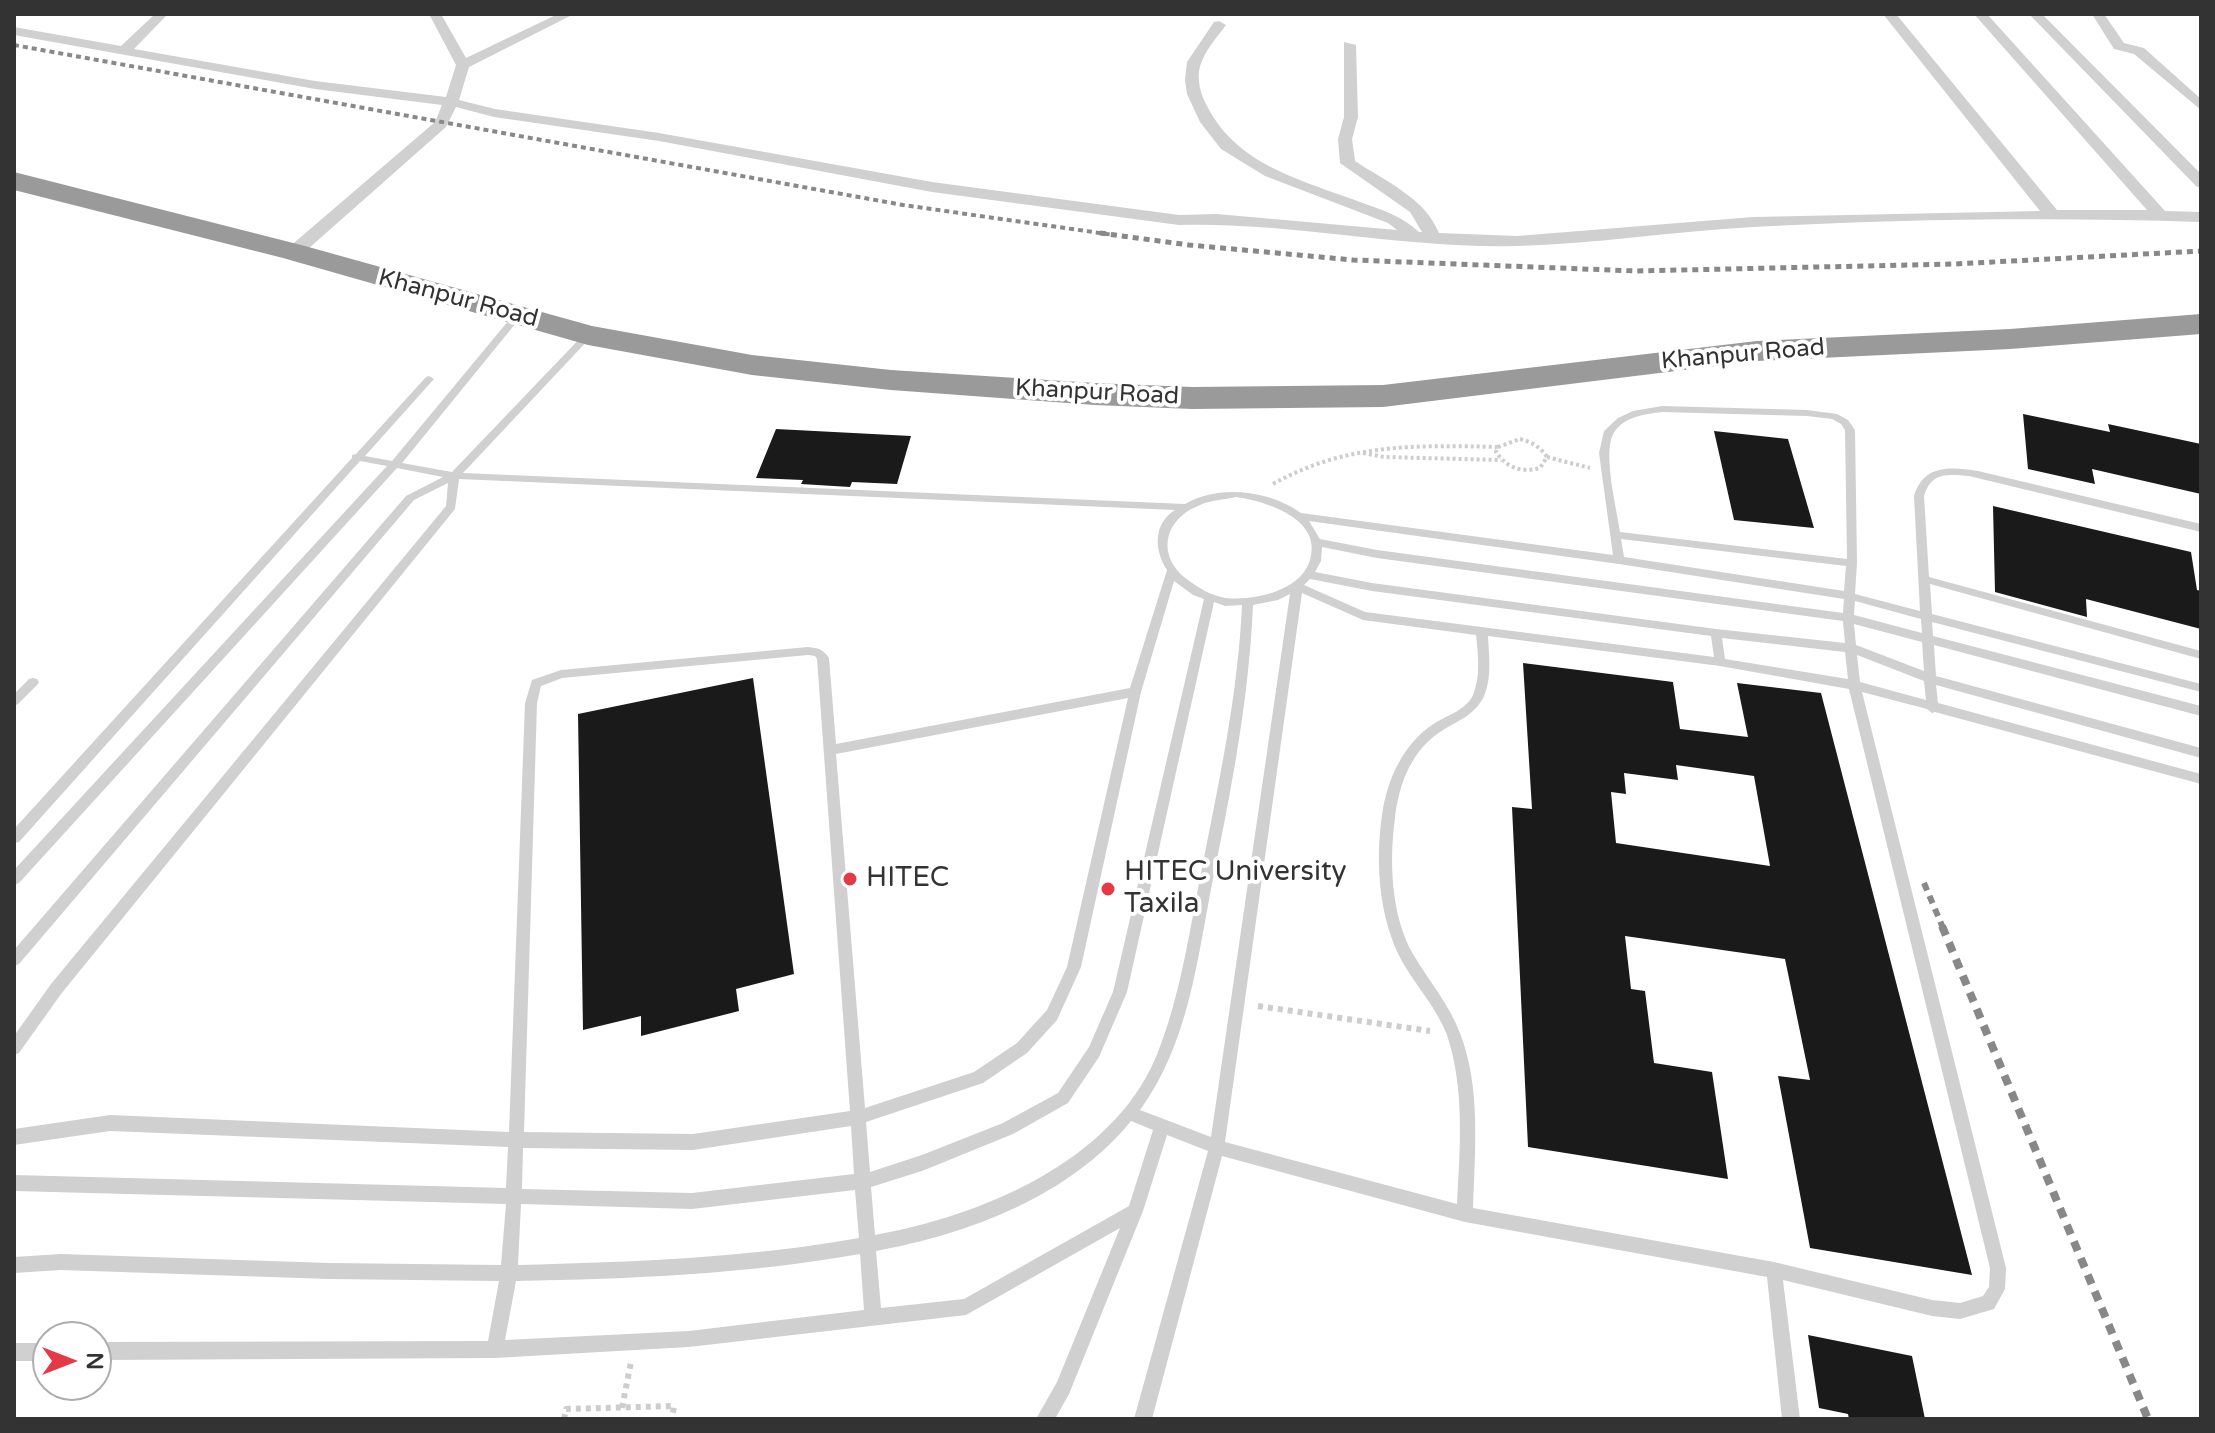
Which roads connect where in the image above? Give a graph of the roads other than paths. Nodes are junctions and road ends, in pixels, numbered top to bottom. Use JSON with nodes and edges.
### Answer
{"nodes":[{"id":1,"x":162,"y":14,"type":"edge"},
{"id":2,"x":435,"y":14,"type":"edge"},
{"id":3,"x":568,"y":14,"type":"edge"},
{"id":4,"x":1889,"y":14,"type":"edge"},
{"id":5,"x":1980,"y":14,"type":"edge"},
{"id":6,"x":2035,"y":14,"type":"edge"},
{"id":7,"x":2098,"y":14,"type":"edge"},
{"id":8,"x":1219,"y":25,"type":"dead end"},
{"id":9,"x":14,"y":31,"type":"edge"},
{"id":10,"x":1349,"y":45,"type":"dead end"},
{"id":11,"x":124,"y":51,"type":"junction"},
{"id":12,"x":463,"y":65,"type":"junction"},
{"id":13,"x":452,"y":102,"type":"junction"},
{"id":14,"x":2201,"y":106,"type":"edge"},
{"id":15,"x":14,"y":181,"type":"edge"},
{"id":16,"x":2201,"y":183,"type":"edge"},
{"id":17,"x":2053,"y":216,"type":"junction"},
{"id":18,"x":2161,"y":216,"type":"junction"},
{"id":19,"x":2201,"y":217,"type":"edge"},
{"id":20,"x":1424,"y":237,"type":"junction"},
{"id":21,"x":294,"y":252,"type":"junction"},
{"id":22,"x":517,"y":316,"type":"junction"},
{"id":23,"x":2201,"y":324,"type":"edge"},
{"id":24,"x":588,"y":335,"type":"junction"},
{"id":25,"x":429,"y":379,"type":"dead end"},
{"id":26,"x":356,"y":457,"type":"junction"},
{"id":27,"x":395,"y":464,"type":"junction"},
{"id":28,"x":454,"y":476,"type":"junction"},
{"id":29,"x":1183,"y":507,"type":"junction"},
{"id":30,"x":1298,"y":516,"type":"junction"},
{"id":31,"x":2201,"y":528,"type":"edge"},
{"id":32,"x":1615,"y":535,"type":"junction"},
{"id":33,"x":1315,"y":542,"type":"junction"},
{"id":34,"x":1619,"y":560,"type":"junction"},
{"id":35,"x":1852,"y":563,"type":"junction"},
{"id":36,"x":1171,"y":572,"type":"junction"},
{"id":37,"x":1309,"y":575,"type":"junction"},
{"id":38,"x":1924,"y":579,"type":"junction"},
{"id":39,"x":1297,"y":587,"type":"junction"},
{"id":40,"x":1210,"y":596,"type":"junction"},
{"id":41,"x":1849,"y":596,"type":"junction"},
{"id":42,"x":1248,"y":603,"type":"junction"},
{"id":43,"x":1927,"y":617,"type":"junction"},
{"id":44,"x":1848,"y":618,"type":"junction"},
{"id":45,"x":1482,"y":632,"type":"junction"},
{"id":46,"x":1716,"y":633,"type":"junction"},
{"id":47,"x":1928,"y":638,"type":"junction"},
{"id":48,"x":1851,"y":648,"type":"junction"},
{"id":49,"x":2201,"y":655,"type":"edge"},
{"id":50,"x":1720,"y":662,"type":"junction"},
{"id":51,"x":1932,"y":679,"type":"junction"},
{"id":52,"x":33,"y":682,"type":"dead end"},
{"id":53,"x":1854,"y":685,"type":"junction"},
{"id":54,"x":2201,"y":688,"type":"edge"},
{"id":55,"x":1135,"y":692,"type":"junction"},
{"id":56,"x":14,"y":701,"type":"edge"},
{"id":57,"x":1932,"y":708,"type":"junction"},
{"id":58,"x":2201,"y":711,"type":"edge"},
{"id":59,"x":830,"y":750,"type":"junction"},
{"id":60,"x":2201,"y":753,"type":"edge"},
{"id":61,"x":2201,"y":779,"type":"edge"},
{"id":62,"x":14,"y":838,"type":"edge"},
{"id":63,"x":14,"y":879,"type":"edge"},
{"id":64,"x":14,"y":960,"type":"edge"},
{"id":65,"x":14,"y":1048,"type":"edge"},
{"id":66,"x":1129,"y":1113,"type":"junction"},
{"id":67,"x":859,"y":1117,"type":"junction"},
{"id":68,"x":1162,"y":1127,"type":"junction"},
{"id":69,"x":14,"y":1137,"type":"edge"},
{"id":70,"x":517,"y":1140,"type":"junction"},
{"id":71,"x":1217,"y":1147,"type":"junction"},
{"id":72,"x":865,"y":1181,"type":"junction"},
{"id":73,"x":14,"y":1183,"type":"edge"},
{"id":74,"x":514,"y":1197,"type":"junction"},
{"id":75,"x":1135,"y":1211,"type":"junction"},
{"id":76,"x":1465,"y":1214,"type":"junction"},
{"id":77,"x":869,"y":1247,"type":"junction"},
{"id":78,"x":14,"y":1265,"type":"edge"},
{"id":79,"x":1774,"y":1270,"type":"junction"},
{"id":80,"x":509,"y":1274,"type":"junction"},
{"id":81,"x":873,"y":1317,"type":"junction"},
{"id":82,"x":495,"y":1349,"type":"junction"},
{"id":83,"x":112,"y":1351,"type":"edge"},
{"id":84,"x":1045,"y":1419,"type":"edge"},
{"id":85,"x":1143,"y":1419,"type":"edge"},
{"id":86,"x":1791,"y":1419,"type":"edge"}],
"edges":[{"from":1,"to":11,"type":"street"},
{"from":2,"to":12,"type":"street"},
{"from":3,"to":12,"type":"street"},
{"from":4,"to":17,"type":"street"},
{"from":5,"to":18,"type":"street"},
{"from":6,"to":16,"type":"street"},
{"from":7,"to":14,"type":"street"},
{"from":8,"to":20,"type":"street"},
{"from":9,"to":11,"type":"street"},
{"from":10,"to":20,"type":"street"},
{"from":11,"to":13,"type":"street"},
{"from":12,"to":13,"type":"street"},
{"from":13,"to":20,"type":"street"},
{"from":13,"to":21,"type":"street"},
{"from":15,"to":21,"type":"highway","name":"Khanpur Road"},
{"from":17,"to":18,"type":"street"},
{"from":17,"to":20,"type":"street"},
{"from":18,"to":19,"type":"street"},
{"from":21,"to":22,"type":"highway","name":"Khanpur Road"},
{"from":22,"to":24,"type":"highway","name":"Khanpur Road"},
{"from":22,"to":27,"type":"lane"},
{"from":23,"to":24,"type":"highway","name":"Khanpur Road"},
{"from":24,"to":28,"type":"lane"},
{"from":25,"to":26,"type":"lane"},
{"from":26,"to":27,"type":"lane"},
{"from":26,"to":62,"type":"lane"},
{"from":27,"to":28,"type":"lane"},
{"from":27,"to":63,"type":"lane"},
{"from":28,"to":29,"type":"lane"},
{"from":28,"to":64,"type":"lane"},
{"from":28,"to":65,"type":"lane"},
{"from":29,"to":30,"type":"lane"},
{"from":29,"to":36,"type":"lane"},
{"from":30,"to":33,"type":"lane"},
{"from":30,"to":34,"type":"lane"},
{"from":31,"to":38,"type":"lane"},
{"from":32,"to":34,"type":"lane"},
{"from":32,"to":35,"type":"lane"},
{"from":32,"to":35,"type":"lane"},
{"from":33,"to":37,"type":"lane"},
{"from":33,"to":44,"type":"lane"},
{"from":34,"to":41,"type":"lane"},
{"from":35,"to":41,"type":"lane"},
{"from":36,"to":40,"type":"lane"},
{"from":36,"to":55,"type":"lane"},
{"from":37,"to":39,"type":"lane"},
{"from":37,"to":46,"type":"lane"},
{"from":38,"to":43,"type":"lane"},
{"from":38,"to":49,"type":"lane"},
{"from":39,"to":42,"type":"lane"},
{"from":39,"to":45,"type":"lane"},
{"from":39,"to":71,"type":"lane"},
{"from":40,"to":42,"type":"lane"},
{"from":40,"to":72,"type":"lane"},
{"from":41,"to":43,"type":"lane"},
{"from":41,"to":44,"type":"lane"},
{"from":42,"to":66,"type":"lane"},
{"from":43,"to":47,"type":"lane"},
{"from":43,"to":54,"type":"lane"},
{"from":44,"to":47,"type":"lane"},
{"from":44,"to":48,"type":"lane"},
{"from":45,"to":50,"type":"lane"},
{"from":45,"to":76,"type":"lane"},
{"from":46,"to":48,"type":"lane"},
{"from":46,"to":50,"type":"lane"},
{"from":47,"to":51,"type":"lane"},
{"from":47,"to":58,"type":"lane"},
{"from":48,"to":51,"type":"lane"},
{"from":48,"to":53,"type":"lane"},
{"from":50,"to":53,"type":"lane"},
{"from":51,"to":57,"type":"lane"},
{"from":51,"to":60,"type":"lane"},
{"from":52,"to":56,"type":"lane"},
{"from":53,"to":57,"type":"lane"},
{"from":53,"to":79,"type":"lane"},
{"from":55,"to":59,"type":"lane"},
{"from":55,"to":67,"type":"lane"},
{"from":57,"to":61,"type":"lane"},
{"from":59,"to":67,"type":"lane"},
{"from":59,"to":70,"type":"lane"},
{"from":66,"to":68,"type":"lane"},
{"from":66,"to":77,"type":"lane"},
{"from":67,"to":70,"type":"lane"},
{"from":67,"to":72,"type":"lane"},
{"from":68,"to":71,"type":"lane"},
{"from":68,"to":75,"type":"lane"},
{"from":69,"to":70,"type":"lane"},
{"from":70,"to":74,"type":"lane"},
{"from":71,"to":76,"type":"lane"},
{"from":71,"to":85,"type":"lane"},
{"from":72,"to":74,"type":"lane"},
{"from":72,"to":77,"type":"lane"},
{"from":73,"to":74,"type":"lane"},
{"from":74,"to":80,"type":"lane"},
{"from":75,"to":81,"type":"lane"},
{"from":75,"to":84,"type":"lane"},
{"from":76,"to":79,"type":"lane"},
{"from":77,"to":80,"type":"lane"},
{"from":77,"to":81,"type":"lane"},
{"from":78,"to":80,"type":"lane"},
{"from":79,"to":86,"type":"lane"},
{"from":80,"to":82,"type":"lane"},
{"from":81,"to":82,"type":"lane"},
{"from":82,"to":83,"type":"lane"}]}
